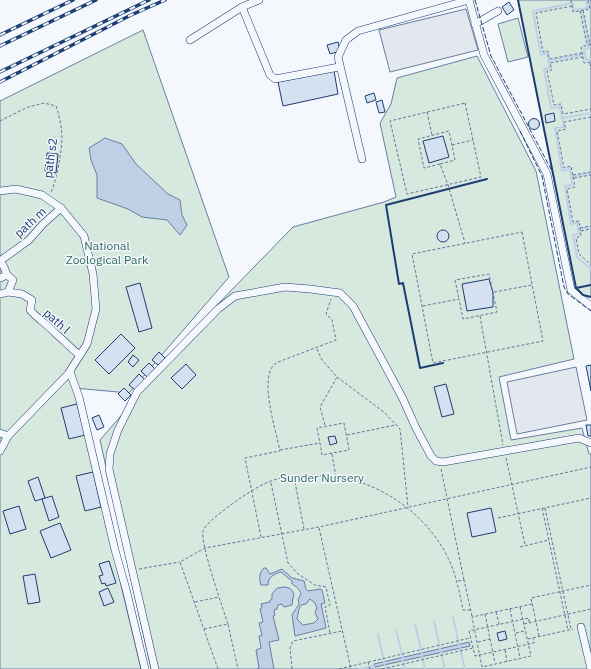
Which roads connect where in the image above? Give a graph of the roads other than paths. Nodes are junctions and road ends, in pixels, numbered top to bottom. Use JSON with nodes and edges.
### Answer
{"nodes":[{"id":1,"x":259,"y":0,"type":"edge"},
{"id":2,"x":469,"y":0,"type":"edge"},
{"id":3,"x":242,"y":7,"type":"junction"},
{"id":4,"x":498,"y":11,"type":"dead end"},
{"id":5,"x":475,"y":24,"type":"junction"},
{"id":6,"x":190,"y":40,"type":"dead end"},
{"id":7,"x":339,"y":67,"type":"junction"},
{"id":8,"x":362,"y":159,"type":"dead end"},
{"id":9,"x":0,"y":191,"type":"edge"},
{"id":10,"x":61,"y":208,"type":"junction"},
{"id":11,"x":0,"y":261,"type":"edge"},
{"id":12,"x":4,"y":276,"type":"edge"},
{"id":13,"x":8,"y":292,"type":"junction"},
{"id":14,"x":0,"y":294,"type":"edge"},
{"id":15,"x":591,"y":306,"type":"edge"},
{"id":16,"x":80,"y":355,"type":"junction"},
{"id":17,"x":70,"y":372,"type":"junction"},
{"id":18,"x":0,"y":433,"type":"edge"},
{"id":19,"x":8,"y":436,"type":"junction"},
{"id":20,"x":591,"y":443,"type":"edge"},
{"id":21,"x":0,"y":451,"type":"edge"},
{"id":22,"x":581,"y":627,"type":"road end"},
{"id":23,"x":591,"y":668,"type":"edge"},
{"id":24,"x":145,"y":669,"type":"edge"},
{"id":25,"x":155,"y":669,"type":"edge"}],
"edges":[{"from":1,"to":3,"type":"street"},
{"from":2,"to":5,"type":"street"},
{"from":2,"to":7,"type":"street"},
{"from":3,"to":6,"type":"street"},
{"from":3,"to":7,"type":"street"},
{"from":4,"to":5,"type":"street"},
{"from":5,"to":15,"type":"street"},
{"from":7,"to":8,"type":"street"},
{"from":9,"to":10,"type":"street"},
{"from":10,"to":11,"type":"street","name":"path m"},
{"from":10,"to":16,"type":"street"},
{"from":11,"to":12,"type":"street"},
{"from":12,"to":13,"type":"street"},
{"from":13,"to":14,"type":"street"},
{"from":13,"to":16,"type":"street","name":"path l"},
{"from":16,"to":17,"type":"street"},
{"from":17,"to":19,"type":"street"},
{"from":17,"to":24,"type":"street"},
{"from":18,"to":19,"type":"street"},
{"from":19,"to":21,"type":"street"},
{"from":20,"to":25,"type":"street"},
{"from":22,"to":23,"type":"street"}]}
